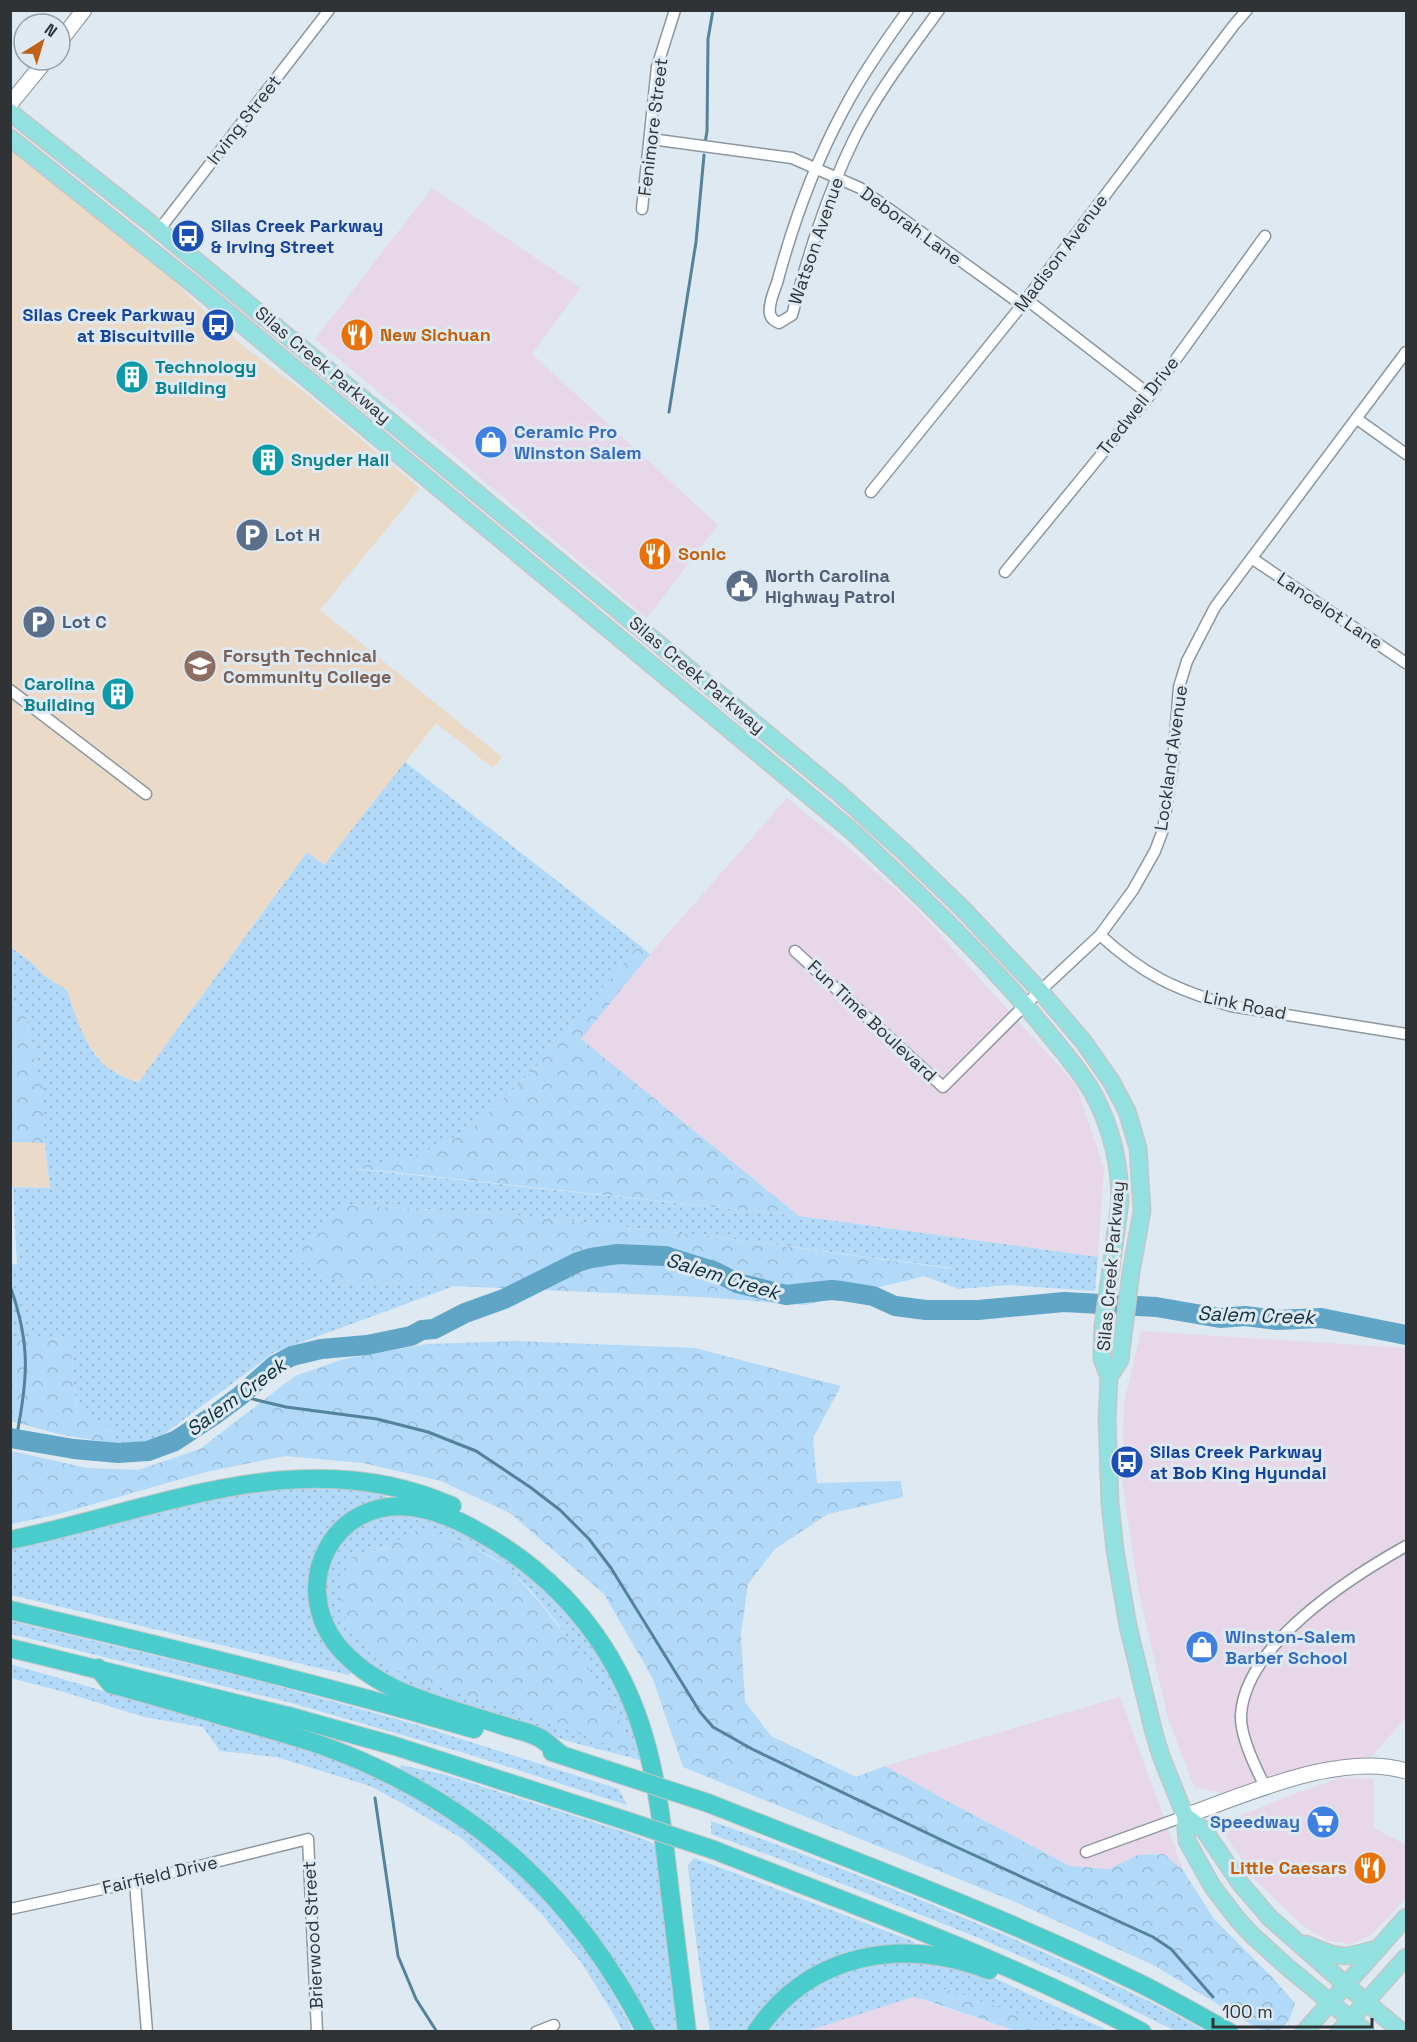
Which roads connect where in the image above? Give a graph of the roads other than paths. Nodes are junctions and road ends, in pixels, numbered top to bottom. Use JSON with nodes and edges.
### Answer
{"nodes":[{"id":1,"x":84,"y":10,"type":"edge"},
{"id":2,"x":329,"y":10,"type":"edge"},
{"id":3,"x":675,"y":10,"type":"edge"},
{"id":4,"x":908,"y":10,"type":"edge"},
{"id":5,"x":939,"y":10,"type":"edge"},
{"id":6,"x":1247,"y":10,"type":"edge"},
{"id":7,"x":72,"y":26,"type":"edge"},
{"id":8,"x":36,"y":72,"type":"edge"},
{"id":9,"x":10,"y":104,"type":"edge"},
{"id":10,"x":10,"y":112,"type":"edge"},
{"id":11,"x":10,"y":138,"type":"edge"},
{"id":12,"x":651,"y":140,"type":"junction"},
{"id":13,"x":815,"y":168,"type":"junction"},
{"id":14,"x":837,"y":177,"type":"junction"},
{"id":15,"x":642,"y":209,"type":"dead end"},
{"id":16,"x":159,"y":230,"type":"junction"},
{"id":17,"x":1264,"y":236,"type":"dead end"},
{"id":18,"x":1024,"y":302,"type":"junction"},
{"id":19,"x":1407,"y":352,"type":"edge"},
{"id":20,"x":1150,"y":395,"type":"junction"},
{"id":21,"x":1357,"y":419,"type":"junction"},
{"id":22,"x":1407,"y":454,"type":"edge"},
{"id":23,"x":417,"y":470,"type":"junction"},
{"id":24,"x":871,"y":492,"type":"dead end"},
{"id":25,"x":543,"y":548,"type":"junction"},
{"id":26,"x":1253,"y":559,"type":"junction"},
{"id":27,"x":1005,"y":572,"type":"dead end"},
{"id":28,"x":1407,"y":663,"type":"edge"},
{"id":29,"x":10,"y":690,"type":"edge"},
{"id":30,"x":146,"y":794,"type":"dead end"},
{"id":31,"x":1100,"y":935,"type":"junction"},
{"id":32,"x":795,"y":951,"type":"dead end"},
{"id":33,"x":1040,"y":991,"type":"junction"},
{"id":34,"x":1025,"y":1005,"type":"junction"},
{"id":35,"x":1407,"y":1034,"type":"edge"},
{"id":36,"x":1109,"y":1377,"type":"junction"},
{"id":37,"x":10,"y":1540,"type":"edge"},
{"id":38,"x":1407,"y":1546,"type":"edge"},
{"id":39,"x":10,"y":1610,"type":"edge"},
{"id":40,"x":10,"y":1648,"type":"edge"},
{"id":41,"x":98,"y":1668,"type":"junction"},
{"id":42,"x":562,"y":1755,"type":"junction"},
{"id":43,"x":1407,"y":1771,"type":"edge"},
{"id":44,"x":1266,"y":1788,"type":"junction"},
{"id":45,"x":1185,"y":1816,"type":"junction"},
{"id":46,"x":308,"y":1839,"type":"joint"},
{"id":47,"x":1086,"y":1852,"type":"dead end"},
{"id":48,"x":135,"y":1882,"type":"junction"},
{"id":49,"x":10,"y":1909,"type":"edge"},
{"id":50,"x":1407,"y":1917,"type":"edge"},
{"id":51,"x":1292,"y":1937,"type":"junction"},
{"id":52,"x":1381,"y":1947,"type":"junction"},
{"id":53,"x":1407,"y":1957,"type":"edge"},
{"id":54,"x":1346,"y":1985,"type":"junction"},
{"id":55,"x":1330,"y":2002,"type":"junction"},
{"id":56,"x":1366,"y":2002,"type":"junction"},
{"id":57,"x":1094,"y":2006,"type":"junction"},
{"id":58,"x":1351,"y":2019,"type":"junction"},
{"id":59,"x":554,"y":2025,"type":"dead end"},
{"id":60,"x":147,"y":2031,"type":"edge"},
{"id":61,"x":317,"y":2031,"type":"edge"},
{"id":62,"x":536,"y":2031,"type":"edge"},
{"id":63,"x":646,"y":2031,"type":"edge"},
{"id":64,"x":687,"y":2031,"type":"edge"},
{"id":65,"x":698,"y":2031,"type":"edge"},
{"id":66,"x":756,"y":2031,"type":"edge"},
{"id":67,"x":1142,"y":2031,"type":"edge"},
{"id":68,"x":1229,"y":2031,"type":"edge"},
{"id":69,"x":1304,"y":2031,"type":"edge"},
{"id":70,"x":1339,"y":2031,"type":"edge"},
{"id":71,"x":1366,"y":2031,"type":"edge"},
{"id":72,"x":1402,"y":2031,"type":"edge"}],
"edges":[{"from":1,"to":7,"type":"street"},
{"from":2,"to":16,"type":"street","name":"Irving Street"},
{"from":3,"to":12,"type":"street","name":"Fenimore Street"},
{"from":4,"to":13,"type":"street","name":"Watson Avenue"},
{"from":5,"to":14,"type":"street","name":"Watson Avenue"},
{"from":6,"to":18,"type":"street","name":"Madison Avenue"},
{"from":8,"to":9,"type":"street"},
{"from":10,"to":16,"type":"main road","name":"Silas Creek Parkway"},
{"from":11,"to":23,"type":"main road","name":"Silas Creek Parkway"},
{"from":12,"to":13,"type":"street","name":"Deborah Lane"},
{"from":12,"to":15,"type":"street","name":"Fenimore Street"},
{"from":13,"to":14,"type":"street","name":"Deborah Lane"},
{"from":13,"to":14,"type":"street","name":"Watson Avenue"},
{"from":14,"to":18,"type":"street","name":"Deborah Lane"},
{"from":16,"to":25,"type":"main road","name":"Silas Creek Parkway"},
{"from":17,"to":20,"type":"street","name":"Tredwell Drive"},
{"from":18,"to":20,"type":"street","name":"Deborah Lane"},
{"from":18,"to":24,"type":"street","name":"Madison Avenue"},
{"from":19,"to":21,"type":"street","name":"Lockland Avenue"},
{"from":20,"to":27,"type":"street","name":"Tredwell Drive"},
{"from":21,"to":22,"type":"street"},
{"from":21,"to":26,"type":"street","name":"Lockland Avenue"},
{"from":23,"to":25,"type":"main road"},
{"from":23,"to":34,"type":"main road","name":"Silas Creek Parkway"},
{"from":25,"to":33,"type":"main road","name":"Silas Creek Parkway"},
{"from":26,"to":28,"type":"street","name":"Lancelot Lane"},
{"from":26,"to":31,"type":"street","name":"Lockland Avenue"},
{"from":29,"to":30,"type":"street"},
{"from":31,"to":33,"type":"street","name":"Lockland Avenue"},
{"from":31,"to":35,"type":"street","name":"Link Road"},
{"from":32,"to":34,"type":"street","name":"Fun Time Boulevard"},
{"from":33,"to":34,"type":"street","name":"Lockland Avenue"},
{"from":33,"to":36,"type":"main road","name":"Silas Creek Parkway"},
{"from":34,"to":36,"type":"main road","name":"Silas Creek Parkway"},
{"from":36,"to":45,"type":"main road","name":"Silas Creek Parkway"},
{"from":37,"to":65,"type":"highway"},
{"from":38,"to":44,"type":"street"},
{"from":39,"to":42,"type":"highway"},
{"from":40,"to":41,"type":"highway"},
{"from":41,"to":57,"type":"highway","bridge":true},
{"from":41,"to":63,"type":"highway"},
{"from":42,"to":64,"type":"highway"},
{"from":42,"to":68,"type":"highway","bridge":true},
{"from":43,"to":44,"type":"street"},
{"from":44,"to":45,"type":"street"},
{"from":45,"to":47,"type":"street"},
{"from":45,"to":51,"type":"main road","name":"Silas Creek Parkway"},
{"from":45,"to":55,"type":"main road","name":"Silas Creek Parkway"},
{"from":46,"to":48,"type":"street","name":"Fairfield Drive"},
{"from":46,"to":61,"type":"street","name":"Brierwood Street"},
{"from":48,"to":49,"type":"street","name":"Fairfield Drive"},
{"from":48,"to":60,"type":"street"},
{"from":50,"to":52,"type":"main road"},
{"from":51,"to":52,"type":"main road"},
{"from":51,"to":54,"type":"main road","name":"Silas Creek Parkway"},
{"from":52,"to":54,"type":"main road"},
{"from":53,"to":56,"type":"main road"},
{"from":54,"to":55,"type":"main road"},
{"from":54,"to":56,"type":"main road","name":"Silas Creek Parkway"},
{"from":55,"to":58,"type":"main road","name":"Silas Creek Parkway"},
{"from":55,"to":69,"type":"main road"},
{"from":56,"to":58,"type":"main road"},
{"from":56,"to":72,"type":"main road","name":"Silas Creek Parkway"},
{"from":57,"to":66,"type":"highway"},
{"from":57,"to":67,"type":"highway"},
{"from":58,"to":70,"type":"main road"},
{"from":58,"to":71,"type":"main road","name":"Silas Creek Parkway"},
{"from":59,"to":62,"type":"street"}]}
